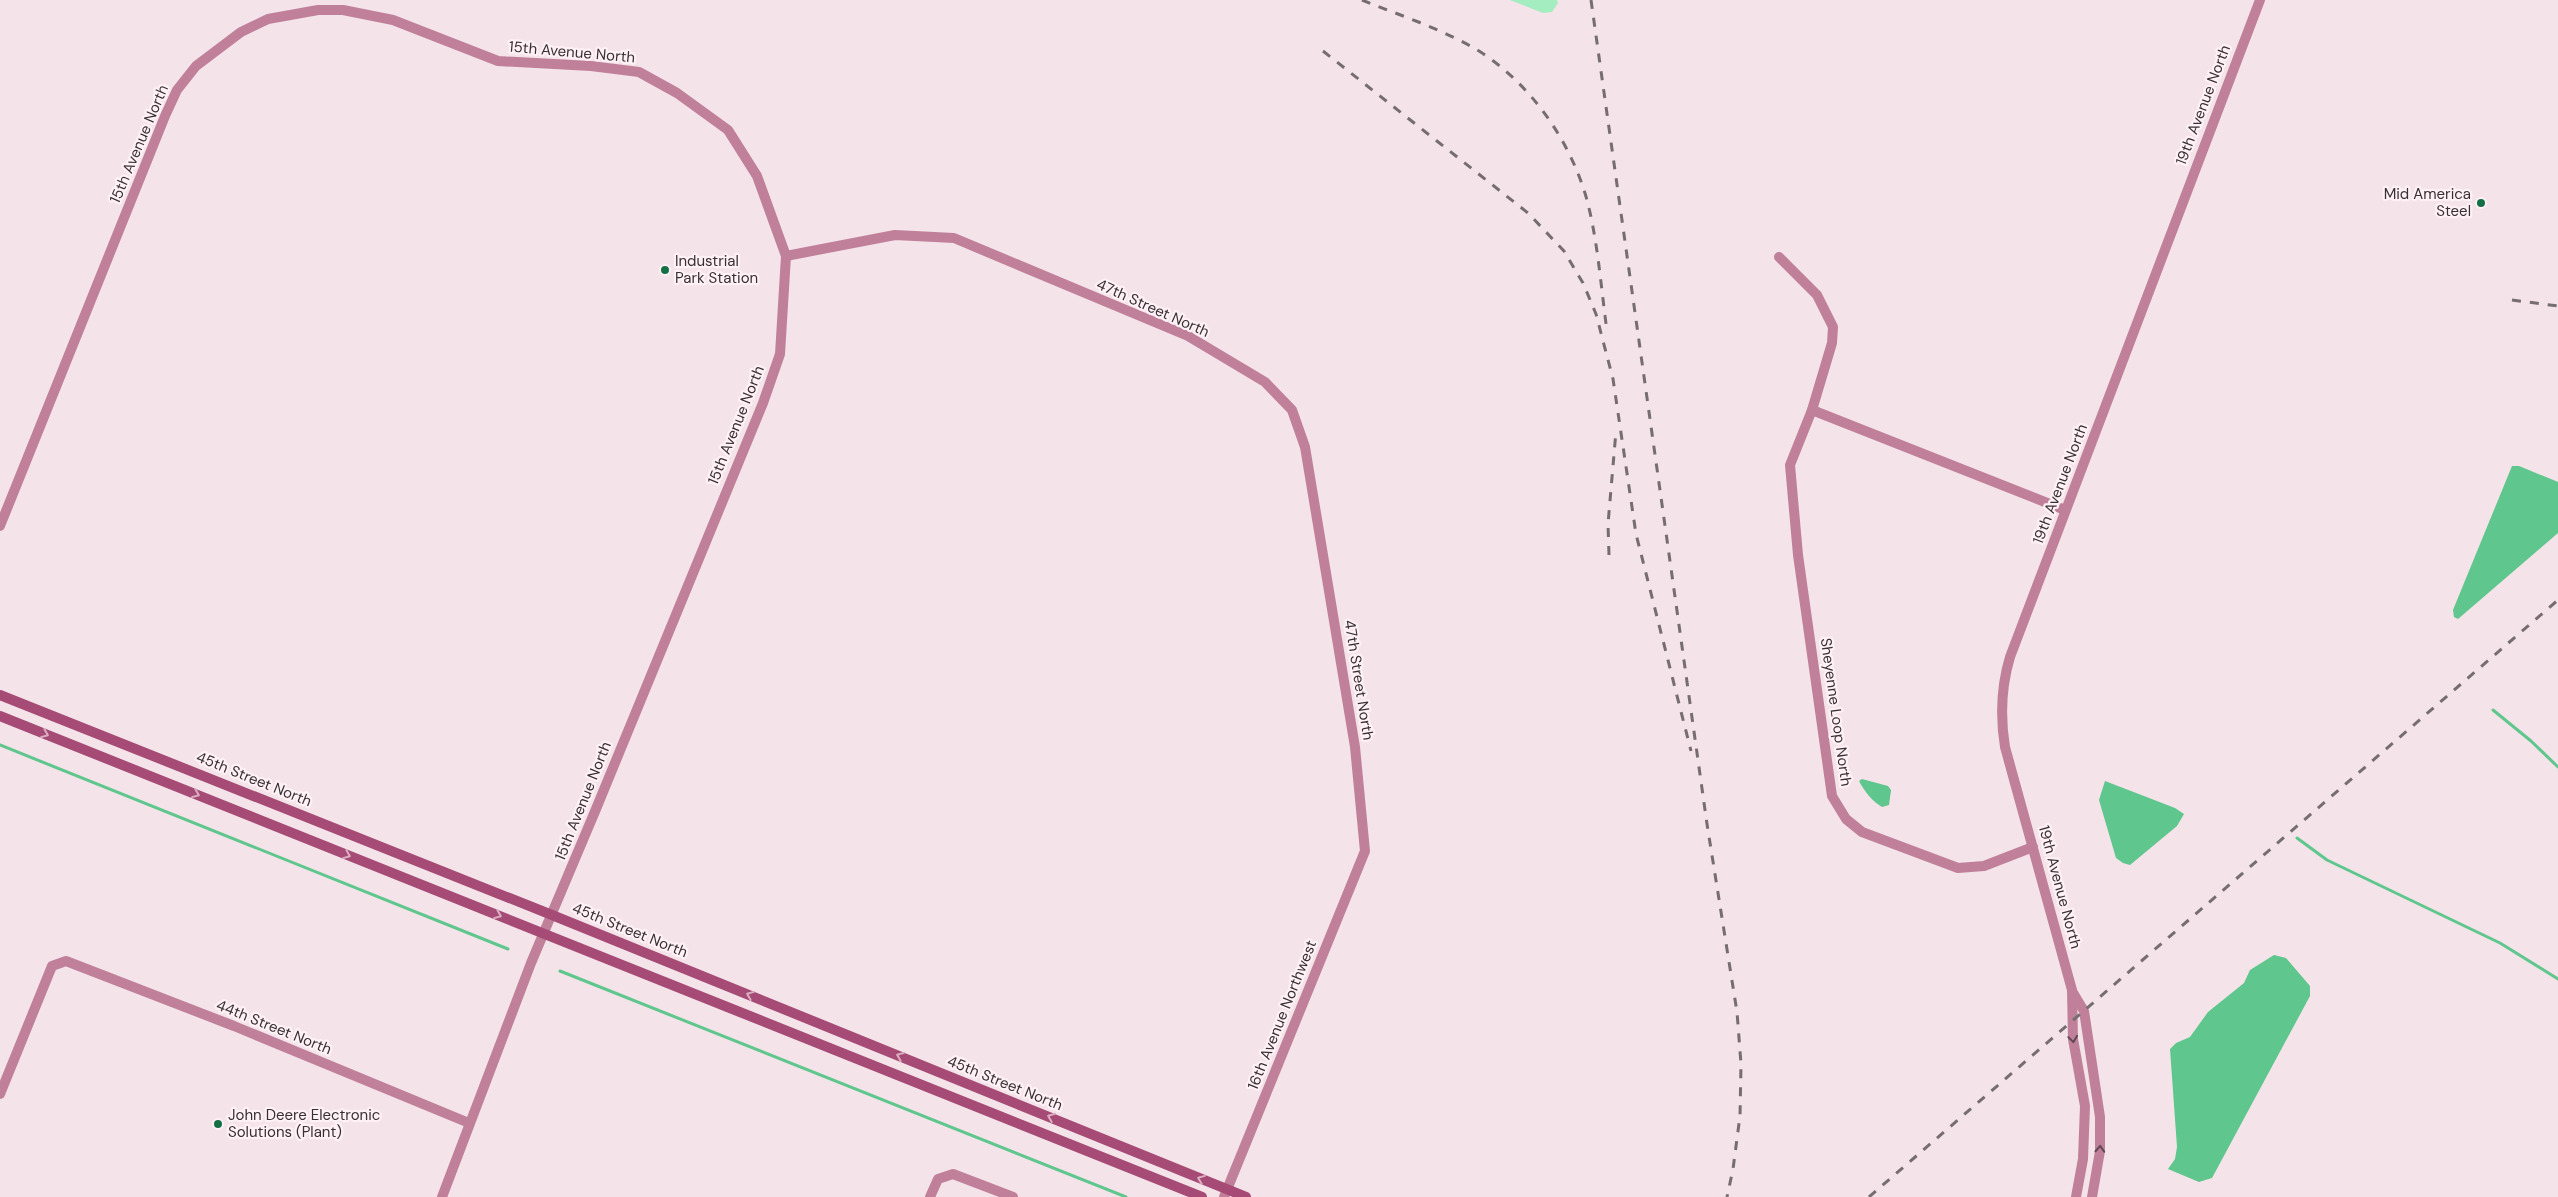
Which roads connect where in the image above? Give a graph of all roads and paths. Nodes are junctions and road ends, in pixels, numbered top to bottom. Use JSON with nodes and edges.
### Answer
{"nodes":[{"id":1,"x":2260,"y":0,"type":"edge"},
{"id":2,"x":786,"y":256,"type":"junction"},
{"id":3,"x":1779,"y":257,"type":"dead end"},
{"id":4,"x":1812,"y":410,"type":"junction"},
{"id":5,"x":2066,"y":510,"type":"junction"},
{"id":6,"x":0,"y":526,"type":"edge"},
{"id":7,"x":0,"y":695,"type":"edge"},
{"id":8,"x":0,"y":716,"type":"edge"},
{"id":9,"x":2033,"y":847,"type":"junction"},
{"id":10,"x":1365,"y":851,"type":"joint"},
{"id":11,"x":552,"y":914,"type":"junction"},
{"id":12,"x":544,"y":934,"type":"junction"},
{"id":13,"x":2072,"y":990,"type":"junction"},
{"id":14,"x":0,"y":1094,"type":"edge"},
{"id":15,"x":469,"y":1123,"type":"junction"},
{"id":16,"x":1225,"y":1193,"type":"edge"},
{"id":17,"x":442,"y":1197,"type":"edge"},
{"id":18,"x":930,"y":1197,"type":"edge"},
{"id":19,"x":1013,"y":1197,"type":"edge"},
{"id":20,"x":1202,"y":1197,"type":"edge"},
{"id":21,"x":1246,"y":1197,"type":"edge"},
{"id":22,"x":2076,"y":1197,"type":"edge"},
{"id":23,"x":2092,"y":1197,"type":"edge"}],
"edges":[{"from":1,"to":5,"type":"street","name":"19th Avenue North"},
{"from":2,"to":6,"type":"street","name":"15th Avenue North"},
{"from":2,"to":10,"type":"street","name":"47th Street North"},
{"from":2,"to":11,"type":"street","name":"15th Avenue North"},
{"from":3,"to":4,"type":"street","name":"Sheyenne Loop North"},
{"from":4,"to":5,"type":"street"},
{"from":4,"to":9,"type":"street","name":"Sheyenne Loop North"},
{"from":5,"to":9,"type":"street","name":"19th Avenue North"},
{"from":7,"to":11,"type":"main road","name":"45th Street North"},
{"from":8,"to":12,"type":"main road","one_way":true},
{"from":9,"to":13,"type":"street","name":"19th Avenue North"},
{"from":10,"to":16,"type":"street","name":"16th Avenue Northwest"},
{"from":11,"to":12,"type":"street","name":"15th Avenue North"},
{"from":16,"to":11,"type":"main road","name":"45th Street North","one_way":true},
{"from":12,"to":15,"type":"street","name":"15th Avenue North"},
{"from":12,"to":20,"type":"main road"},
{"from":13,"to":22,"type":"street","name":"19th Avenue North","one_way":true},
{"from":23,"to":13,"type":"street","name":"19th Avenue North","one_way":true},
{"from":14,"to":15,"type":"street","name":"44th Street North"},
{"from":15,"to":17,"type":"street","name":"15th Avenue North"},
{"from":16,"to":21,"type":"main road","name":"45th Street North"},
{"from":18,"to":19,"type":"street"}]}
